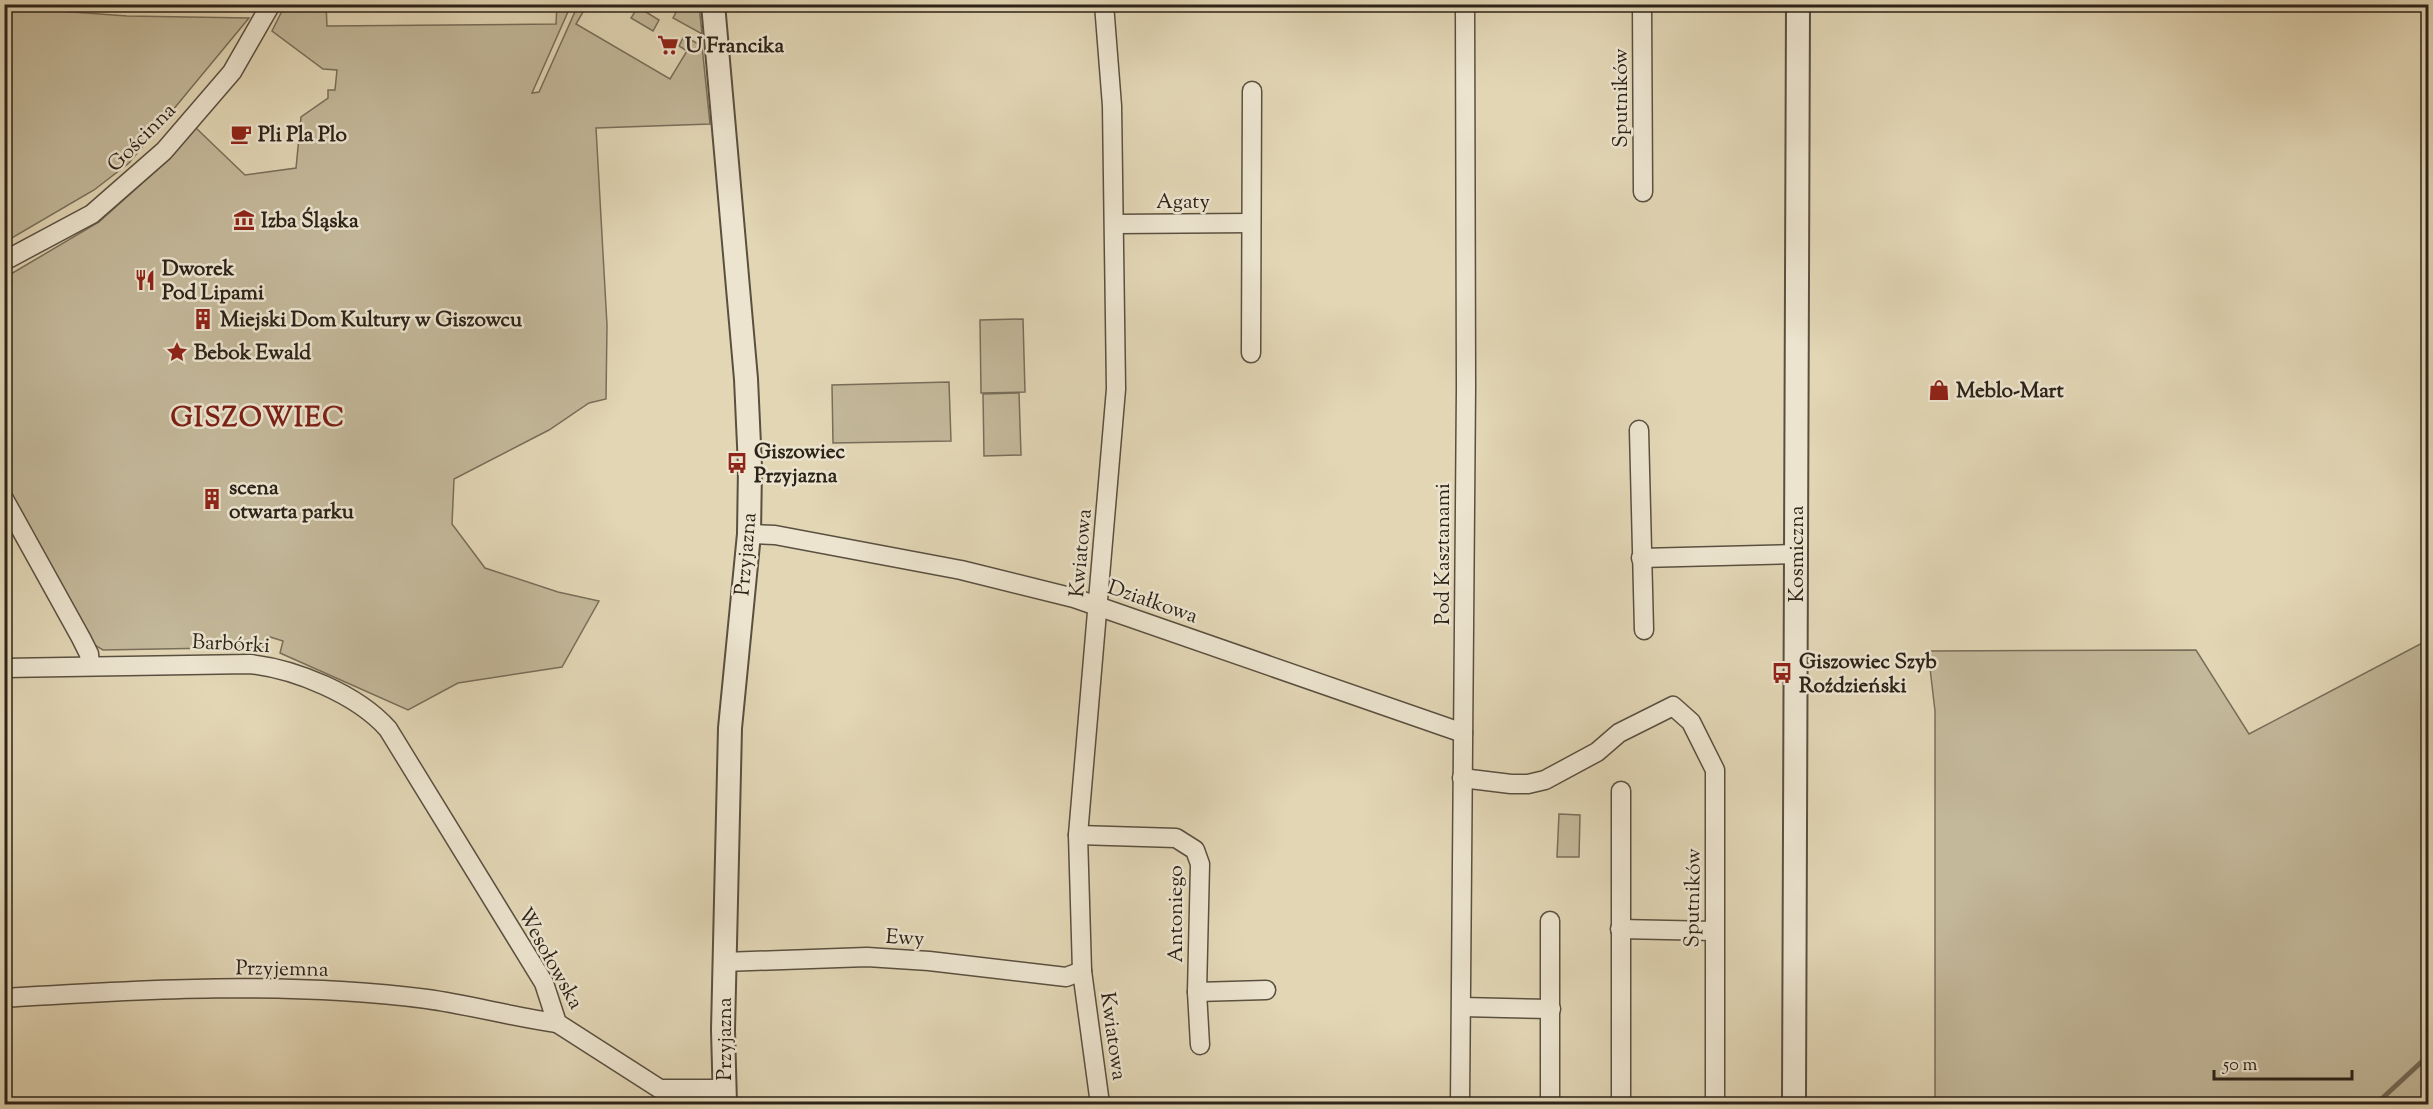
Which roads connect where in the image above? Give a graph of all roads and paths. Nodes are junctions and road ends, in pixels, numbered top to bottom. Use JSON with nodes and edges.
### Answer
{"nodes":[{"id":1,"x":271,"y":4,"type":"edge"},
{"id":2,"x":713,"y":4,"type":"edge"},
{"id":3,"x":1104,"y":4,"type":"edge"},
{"id":4,"x":1465,"y":4,"type":"edge"},
{"id":5,"x":1642,"y":4,"type":"edge"},
{"id":6,"x":1798,"y":4,"type":"edge"},
{"id":7,"x":1252,"y":91,"type":"dead end"},
{"id":8,"x":1643,"y":192,"type":"dead end"},
{"id":9,"x":1251,"y":223,"type":"junction"},
{"id":10,"x":1115,"y":224,"type":"junction"},
{"id":11,"x":4,"y":261,"type":"edge"},
{"id":12,"x":1251,"y":353,"type":"dead end"},
{"id":13,"x":1639,"y":430,"type":"dead end"},
{"id":14,"x":4,"y":499,"type":"edge"},
{"id":15,"x":748,"y":534,"type":"junction"},
{"id":16,"x":1796,"y":554,"type":"junction"},
{"id":17,"x":1641,"y":558,"type":"junction"},
{"id":18,"x":1099,"y":606,"type":"junction"},
{"id":19,"x":1644,"y":630,"type":"dead end"},
{"id":20,"x":90,"y":666,"type":"junction"},
{"id":21,"x":4,"y":668,"type":"edge"},
{"id":22,"x":388,"y":729,"type":"joint"},
{"id":23,"x":1463,"y":733,"type":"junction"},
{"id":24,"x":1462,"y":778,"type":"junction"},
{"id":25,"x":1621,"y":791,"type":"dead end"},
{"id":26,"x":1078,"y":835,"type":"junction"},
{"id":27,"x":1550,"y":921,"type":"dead end"},
{"id":28,"x":1620,"y":929,"type":"junction"},
{"id":29,"x":1714,"y":931,"type":"junction"},
{"id":30,"x":724,"y":962,"type":"junction"},
{"id":31,"x":1082,"y":971,"type":"junction"},
{"id":32,"x":1266,"y":990,"type":"dead end"},
{"id":33,"x":1197,"y":992,"type":"junction"},
{"id":34,"x":4,"y":998,"type":"edge"},
{"id":35,"x":1462,"y":1007,"type":"junction"},
{"id":36,"x":1551,"y":1009,"type":"junction"},
{"id":37,"x":557,"y":1023,"type":"junction"},
{"id":38,"x":1200,"y":1045,"type":"dead end"},
{"id":39,"x":724,"y":1097,"type":"edge"},
{"id":40,"x":1550,"y":1097,"type":"dead end"},
{"id":41,"x":1100,"y":1104,"type":"edge"},
{"id":42,"x":1460,"y":1104,"type":"edge"},
{"id":43,"x":1621,"y":1104,"type":"edge"},
{"id":44,"x":1715,"y":1104,"type":"edge"},
{"id":45,"x":1794,"y":1104,"type":"edge"}],
"edges":[{"from":1,"to":11,"type":"street","name":"Gościnna"},
{"from":2,"to":15,"type":"street","name":"Przyjazna"},
{"from":3,"to":10,"type":"street","name":"Kwiatowa"},
{"from":4,"to":23,"type":"street","name":"Pod Kasztanami"},
{"from":5,"to":8,"type":"street","name":"Sputników"},
{"from":6,"to":16,"type":"street","name":"Kosmiczna"},
{"from":7,"to":9,"type":"street"},
{"from":9,"to":10,"type":"street","name":"Agaty"},
{"from":9,"to":12,"type":"street"},
{"from":10,"to":18,"type":"street","name":"Kwiatowa"},
{"from":13,"to":17,"type":"street"},
{"from":14,"to":20,"type":"street"},
{"from":15,"to":18,"type":"street","name":"Działkowa"},
{"from":15,"to":30,"type":"street","name":"Przyjazna"},
{"from":16,"to":17,"type":"street"},
{"from":16,"to":45,"type":"street","name":"Kosmiczna"},
{"from":17,"to":19,"type":"street"},
{"from":18,"to":23,"type":"street","name":"Działkowa"},
{"from":18,"to":26,"type":"street","name":"Kwiatowa"},
{"from":20,"to":21,"type":"street","name":"Barbórki"},
{"from":20,"to":22,"type":"street","name":"Barbórki"},
{"from":22,"to":37,"type":"street","name":"Wesołowska"},
{"from":23,"to":24,"type":"street","name":"Pod Kasztanami"},
{"from":24,"to":29,"type":"street","name":"Sputników"},
{"from":24,"to":35,"type":"street","name":"Pod Kasztanami"},
{"from":25,"to":28,"type":"street"},
{"from":26,"to":31,"type":"street","name":"Kwiatowa"},
{"from":26,"to":33,"type":"street","name":"Antoniego"},
{"from":27,"to":36,"type":"street"},
{"from":28,"to":29,"type":"street"},
{"from":28,"to":43,"type":"street"},
{"from":29,"to":44,"type":"street","name":"Sputników"},
{"from":30,"to":31,"type":"street","name":"Ewy"},
{"from":30,"to":39,"type":"street","name":"Przyjazna"},
{"from":31,"to":41,"type":"street","name":"Kwiatowa"},
{"from":32,"to":33,"type":"street","name":"Antoniego"},
{"from":33,"to":38,"type":"street","name":"Antoniego"},
{"from":34,"to":37,"type":"street","name":"Przyjemna"},
{"from":35,"to":36,"type":"street"},
{"from":35,"to":42,"type":"street","name":"Pod Kasztanami"},
{"from":36,"to":40,"type":"street"},
{"from":37,"to":39,"type":"street","name":"Wesołowska"}]}
